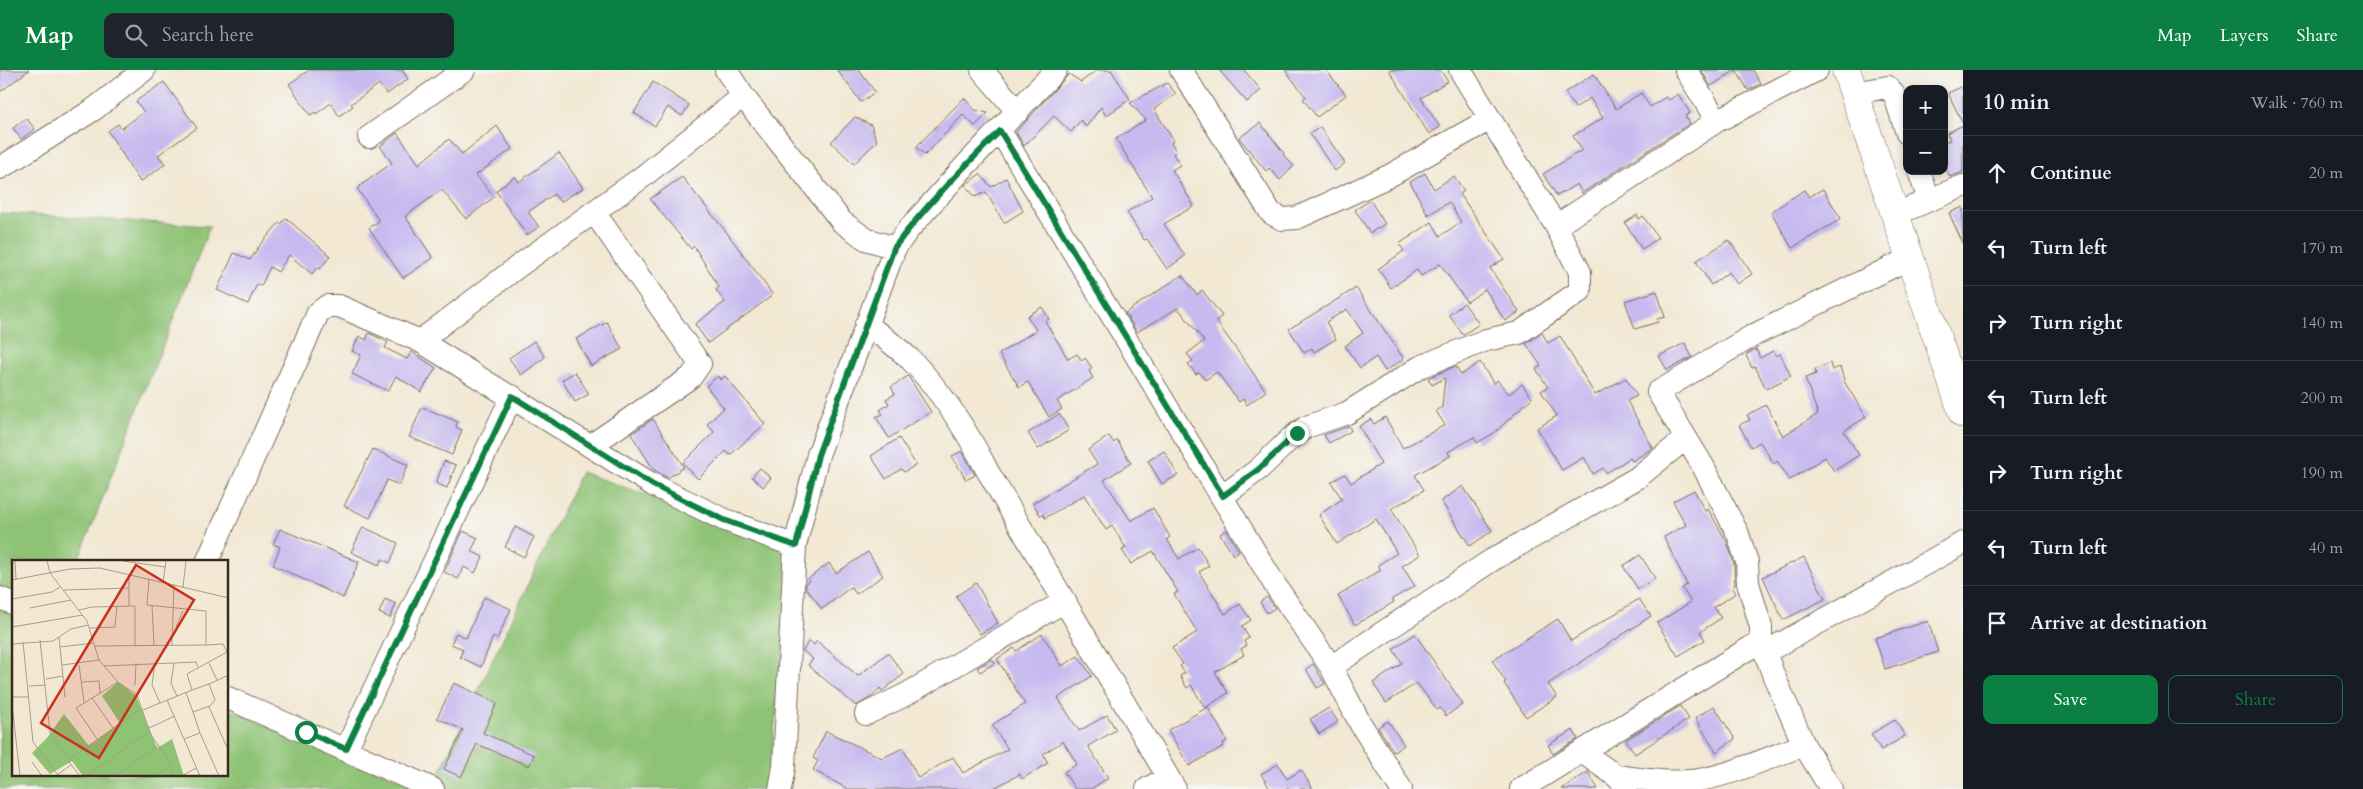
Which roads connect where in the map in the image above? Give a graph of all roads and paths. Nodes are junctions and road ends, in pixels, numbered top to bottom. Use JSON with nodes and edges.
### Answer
{"nodes":[{"id":1,"x":144,"y":70,"type":"edge"},
{"id":2,"x":464,"y":70,"type":"edge"},
{"id":3,"x":726,"y":70,"type":"edge"},
{"id":4,"x":982,"y":70,"type":"edge"},
{"id":5,"x":1056,"y":70,"type":"edge"},
{"id":6,"x":1181,"y":70,"type":"edge"},
{"id":7,"x":1460,"y":70,"type":"edge"},
{"id":8,"x":1686,"y":70,"type":"edge"},
{"id":9,"x":1817,"y":70,"type":"edge"},
{"id":10,"x":1850,"y":81,"type":"edge"},
{"id":11,"x":743,"y":96,"type":"junction"},
{"id":12,"x":1018,"y":112,"type":"junction"},
{"id":13,"x":1490,"y":119,"type":"junction"},
{"id":14,"x":1717,"y":121,"type":"junction"},
{"id":15,"x":1906,"y":130,"type":"edge"},
{"id":16,"x":1000,"y":131,"type":"junction"},
{"id":17,"x":369,"y":137,"type":"dead end"},
{"id":18,"x":0,"y":168,"type":"edge"},
{"id":19,"x":1920,"y":175,"type":"edge"},
{"id":20,"x":1963,"y":186,"type":"edge"},
{"id":21,"x":1928,"y":200,"type":"junction"},
{"id":22,"x":594,"y":212,"type":"junction"},
{"id":23,"x":1894,"y":215,"type":"junction"},
{"id":24,"x":1556,"y":226,"type":"junction"},
{"id":25,"x":894,"y":248,"type":"junction"},
{"id":26,"x":1910,"y":258,"type":"junction"},
{"id":27,"x":866,"y":324,"type":"junction"},
{"id":28,"x":420,"y":341,"type":"junction"},
{"id":29,"x":512,"y":396,"type":"junction"},
{"id":30,"x":1961,"y":404,"type":"edge"},
{"id":31,"x":1686,"y":438,"type":"junction"},
{"id":32,"x":590,"y":446,"type":"junction"},
{"id":33,"x":1223,"y":496,"type":"junction"},
{"id":34,"x":1963,"y":542,"type":"edge"},
{"id":35,"x":796,"y":546,"type":"junction"},
{"id":36,"x":208,"y":560,"type":"edge"},
{"id":37,"x":0,"y":598,"type":"edge"},
{"id":38,"x":1065,"y":601,"type":"junction"},
{"id":39,"x":12,"y":603,"type":"edge"},
{"id":40,"x":1762,"y":641,"type":"junction"},
{"id":41,"x":1331,"y":667,"type":"junction"},
{"id":42,"x":229,"y":698,"type":"edge"},
{"id":43,"x":866,"y":714,"type":"dead end"},
{"id":44,"x":1804,"y":745,"type":"junction"},
{"id":45,"x":346,"y":749,"type":"junction"},
{"id":46,"x":1582,"y":752,"type":"junction"},
{"id":47,"x":1622,"y":782,"type":"edge"},
{"id":48,"x":1171,"y":783,"type":"edge"},
{"id":49,"x":433,"y":789,"type":"edge"},
{"id":50,"x":780,"y":789,"type":"edge"},
{"id":51,"x":1147,"y":789,"type":"edge"},
{"id":52,"x":1401,"y":789,"type":"edge"},
{"id":53,"x":1521,"y":789,"type":"edge"},
{"id":54,"x":1831,"y":789,"type":"edge"}],
"edges":[{"from":1,"to":18,"type":"street"},
{"from":2,"to":17,"type":"street"},
{"from":3,"to":11,"type":"street"},
{"from":4,"to":12,"type":"street"},
{"from":5,"to":12,"type":"street"},
{"from":6,"to":13,"type":"street"},
{"from":7,"to":13,"type":"street"},
{"from":8,"to":14,"type":"street"},
{"from":9,"to":14,"type":"street"},
{"from":10,"to":15,"type":"street"},
{"from":10,"to":23,"type":"main road"},
{"from":11,"to":22,"type":"street"},
{"from":11,"to":25,"type":"street"},
{"from":12,"to":16,"type":"street"},
{"from":13,"to":24,"type":"street"},
{"from":14,"to":24,"type":"street"},
{"from":16,"to":25,"type":"street"},
{"from":16,"to":33,"type":"street"},
{"from":19,"to":21,"type":"street"},
{"from":20,"to":21,"type":"street"},
{"from":21,"to":23,"type":"street"},
{"from":22,"to":28,"type":"street"},
{"from":22,"to":32,"type":"street"},
{"from":23,"to":26,"type":"main road"},
{"from":24,"to":33,"type":"street"},
{"from":25,"to":27,"type":"street"},
{"from":26,"to":30,"type":"main road"},
{"from":26,"to":31,"type":"street"},
{"from":27,"to":35,"type":"street"},
{"from":27,"to":38,"type":"street"},
{"from":28,"to":29,"type":"street"},
{"from":28,"to":36,"type":"street"},
{"from":29,"to":32,"type":"street"},
{"from":29,"to":45,"type":"street"},
{"from":31,"to":40,"type":"street"},
{"from":31,"to":41,"type":"street"},
{"from":32,"to":35,"type":"street"},
{"from":33,"to":41,"type":"street"},
{"from":34,"to":40,"type":"street"},
{"from":35,"to":50,"type":"street"},
{"from":37,"to":39,"type":"street"},
{"from":38,"to":43,"type":"street"},
{"from":38,"to":48,"type":"street"},
{"from":40,"to":44,"type":"street"},
{"from":40,"to":46,"type":"street"},
{"from":41,"to":52,"type":"street"},
{"from":42,"to":45,"type":"street"},
{"from":44,"to":47,"type":"street"},
{"from":44,"to":54,"type":"street"},
{"from":45,"to":49,"type":"street"},
{"from":46,"to":47,"type":"street"},
{"from":46,"to":53,"type":"street"},
{"from":48,"to":51,"type":"street"}]}
